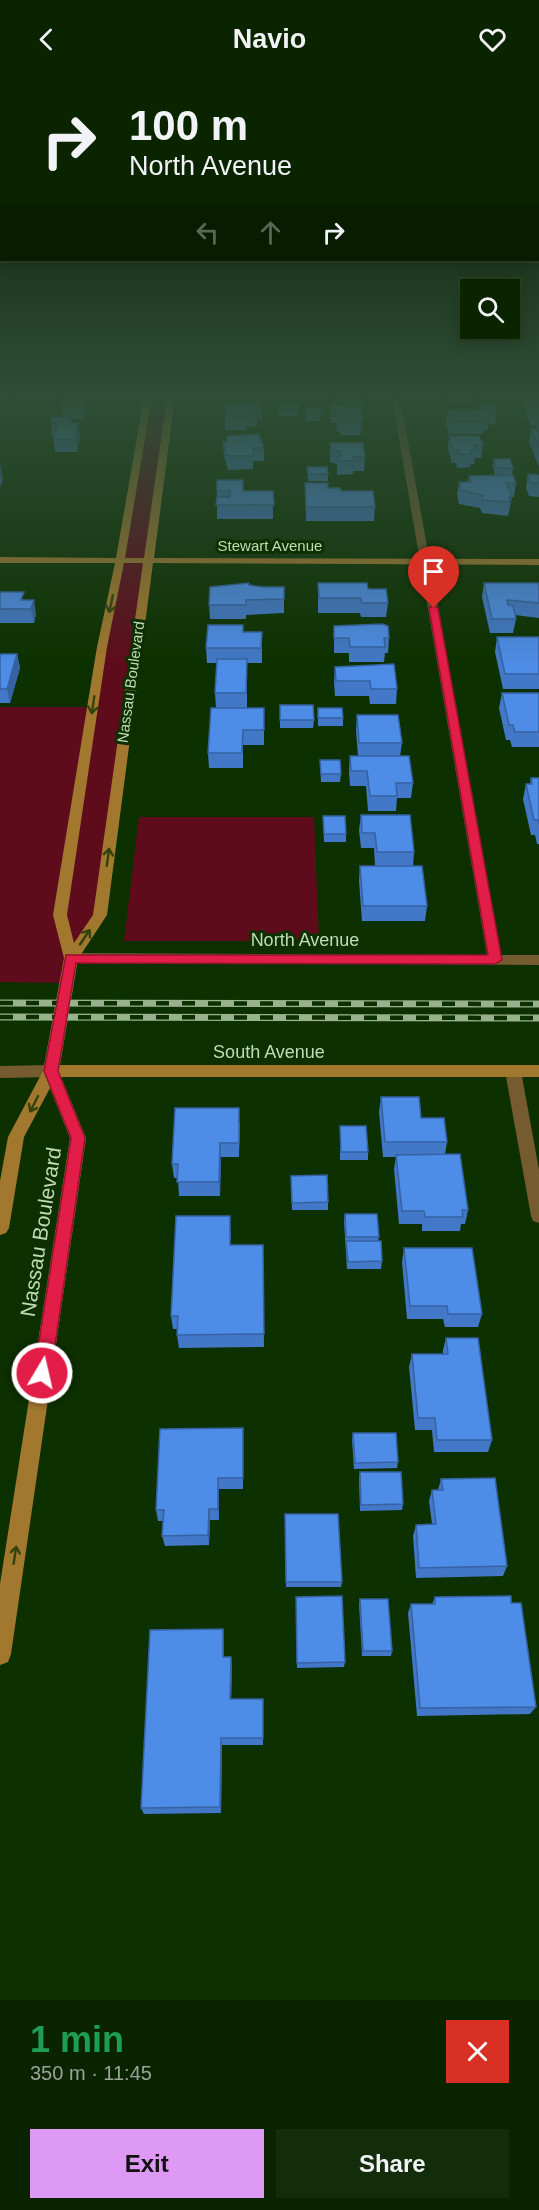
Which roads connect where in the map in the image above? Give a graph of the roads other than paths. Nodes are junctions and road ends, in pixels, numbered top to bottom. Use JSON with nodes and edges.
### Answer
{"nodes":[{"id":1,"x":133,"y":487,"type":"edge"},
{"id":2,"x":158,"y":487,"type":"edge"},
{"id":3,"x":412,"y":487,"type":"edge"},
{"id":4,"x":0,"y":560,"type":"edge"},
{"id":5,"x":120,"y":561,"type":"junction"},
{"id":6,"x":148,"y":561,"type":"junction"},
{"id":7,"x":426,"y":561,"type":"junction"},
{"id":8,"x":539,"y":562,"type":"edge"},
{"id":9,"x":70,"y":958,"type":"junction"},
{"id":10,"x":495,"y":960,"type":"junction"},
{"id":11,"x":539,"y":960,"type":"edge"},
{"id":12,"x":51,"y":1071,"type":"junction"},
{"id":13,"x":513,"y":1071,"type":"junction"},
{"id":14,"x":539,"y":1071,"type":"edge"},
{"id":15,"x":0,"y":1072,"type":"edge"},
{"id":16,"x":539,"y":1216,"type":"edge"},
{"id":17,"x":0,"y":1228,"type":"edge"},
{"id":18,"x":0,"y":1654,"type":"edge"}],
"edges":[{"from":1,"to":5,"type":"main road","name":"Nassau Boulevard"},
{"from":2,"to":6,"type":"main road","name":"Nassau Boulevard"},
{"from":3,"to":7,"type":"street"},
{"from":4,"to":5,"type":"main road","name":"Stewart Avenue"},
{"from":5,"to":6,"type":"main road","name":"Stewart Avenue"},
{"from":5,"to":9,"type":"main road","name":"Nassau Boulevard","one_way":true},
{"from":6,"to":7,"type":"main road","name":"Stewart Avenue"},
{"from":9,"to":6,"type":"main road","name":"Nassau Boulevard","one_way":true},
{"from":7,"to":8,"type":"main road","name":"Stewart Avenue"},
{"from":7,"to":10,"type":"street"},
{"from":9,"to":10,"type":"street","name":"North Avenue"},
{"from":9,"to":12,"type":"main road","name":"Nassau Boulevard"},
{"from":10,"to":11,"type":"street","name":"North Avenue"},
{"from":12,"to":13,"type":"main road","name":"South Avenue"},
{"from":12,"to":15,"type":"street","name":"South Avenue"},
{"from":12,"to":17,"type":"main road","name":"Nassau Boulevard","one_way":true},
{"from":18,"to":12,"type":"main road","name":"Nassau Boulevard","one_way":true},
{"from":13,"to":14,"type":"main road","name":"South Avenue"},
{"from":13,"to":16,"type":"street"}]}
